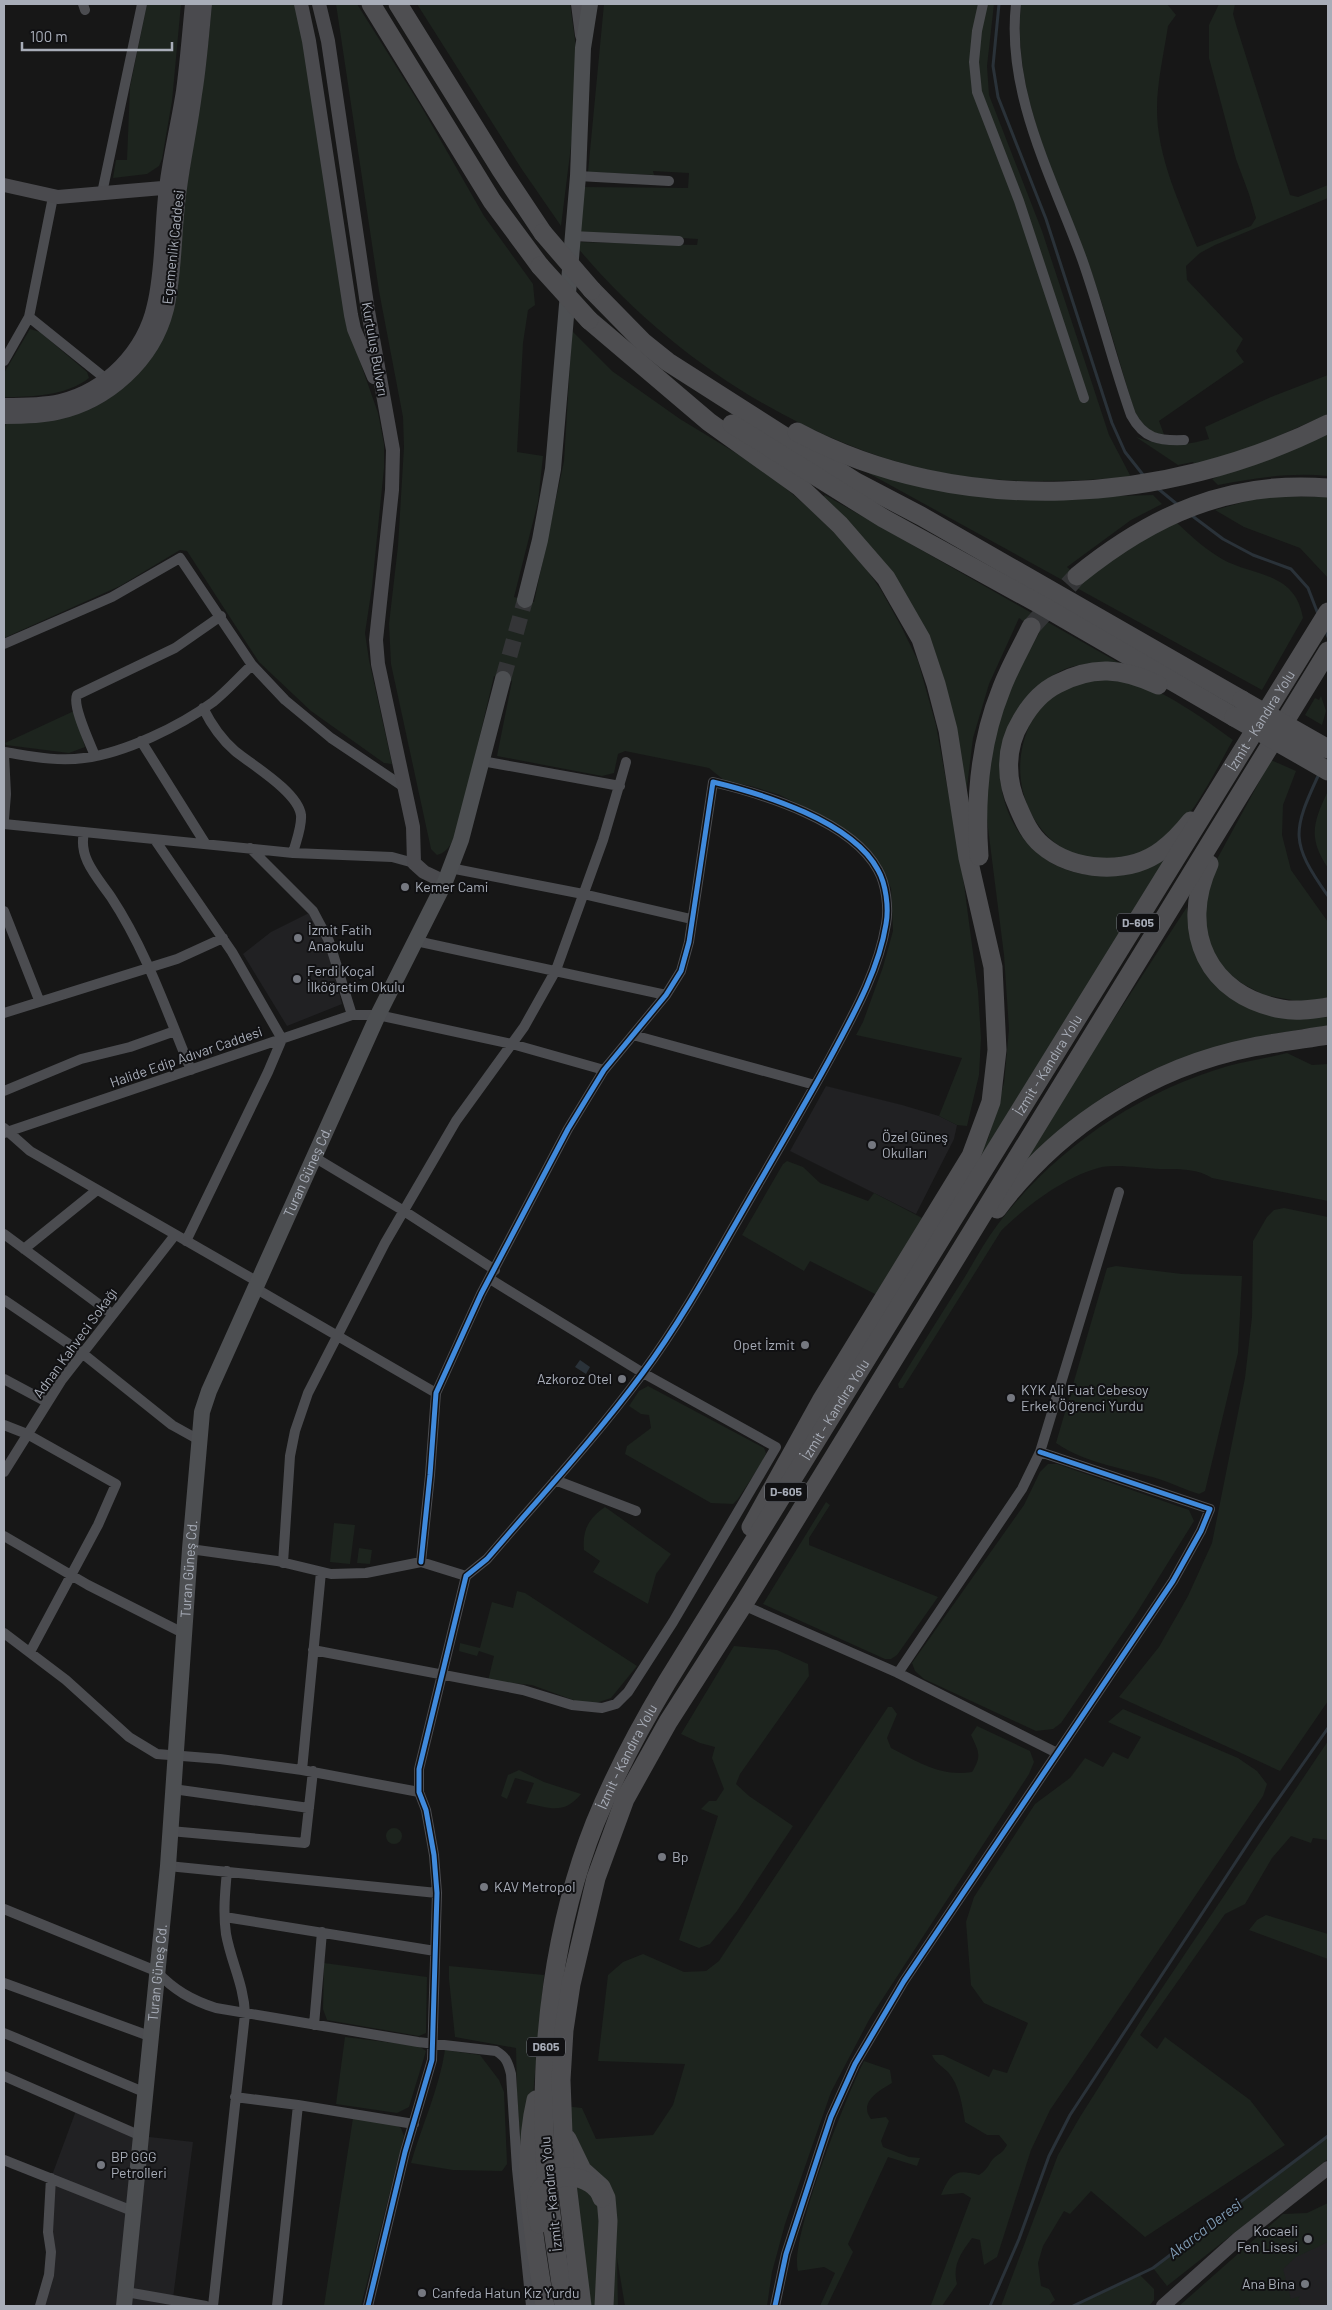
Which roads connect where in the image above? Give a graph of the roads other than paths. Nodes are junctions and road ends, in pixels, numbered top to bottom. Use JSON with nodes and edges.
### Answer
{"nodes":[{"id":1,"x":142,"y":4,"type":"edge"},
{"id":2,"x":192,"y":4,"type":"edge"},
{"id":3,"x":205,"y":4,"type":"edge"},
{"id":4,"x":300,"y":4,"type":"edge"},
{"id":5,"x":319,"y":4,"type":"edge"},
{"id":6,"x":370,"y":4,"type":"edge"},
{"id":7,"x":398,"y":4,"type":"edge"},
{"id":8,"x":578,"y":4,"type":"edge"},
{"id":9,"x":590,"y":4,"type":"edge"},
{"id":10,"x":983,"y":4,"type":"edge"},
{"id":11,"x":1016,"y":4,"type":"edge"},
{"id":12,"x":583,"y":48,"type":"junction"},
{"id":13,"x":578,"y":176,"type":"junction"},
{"id":14,"x":669,"y":181,"type":"dead end"},
{"id":15,"x":4,"y":185,"type":"edge"},
{"id":16,"x":173,"y":187,"type":"junction"},
{"id":17,"x":102,"y":193,"type":"junction"},
{"id":18,"x":53,"y":197,"type":"junction"},
{"id":19,"x":572,"y":236,"type":"junction"},
{"id":20,"x":679,"y":241,"type":"dead end"},
{"id":21,"x":29,"y":317,"type":"junction"},
{"id":22,"x":4,"y":361,"type":"edge"},
{"id":23,"x":663,"y":370,"type":"junction"},
{"id":24,"x":106,"y":379,"type":"junction"},
{"id":25,"x":1084,"y":398,"type":"dead end"},
{"id":26,"x":4,"y":406,"type":"edge"},
{"id":27,"x":386,"y":406,"type":"junction"},
{"id":28,"x":4,"y":417,"type":"edge"},
{"id":29,"x":1328,"y":424,"type":"edge"},
{"id":30,"x":1184,"y":440,"type":"dead end"},
{"id":31,"x":1328,"y":488,"type":"edge"},
{"id":32,"x":1077,"y":576,"type":"tunnel mouth"},
{"id":33,"x":525,"y":600,"type":"tunnel mouth"},
{"id":34,"x":1328,"y":612,"type":"edge"},
{"id":35,"x":220,"y":616,"type":"junction"},
{"id":36,"x":1031,"y":627,"type":"tunnel mouth"},
{"id":37,"x":4,"y":644,"type":"edge"},
{"id":38,"x":1328,"y":651,"type":"edge"},
{"id":39,"x":252,"y":665,"type":"junction"},
{"id":40,"x":1328,"y":670,"type":"edge"},
{"id":41,"x":503,"y":679,"type":"tunnel mouth"},
{"id":42,"x":1310,"y":689,"type":"junction"},
{"id":43,"x":203,"y":708,"type":"junction"},
{"id":44,"x":1234,"y":717,"type":"junction"},
{"id":45,"x":1302,"y":734,"type":"junction"},
{"id":46,"x":140,"y":741,"type":"junction"},
{"id":47,"x":1328,"y":744,"type":"edge"},
{"id":48,"x":1328,"y":749,"type":"edge"},
{"id":49,"x":4,"y":753,"type":"edge"},
{"id":50,"x":95,"y":756,"type":"junction"},
{"id":51,"x":482,"y":761,"type":"junction"},
{"id":52,"x":626,"y":762,"type":"dead end"},
{"id":53,"x":1328,"y":772,"type":"edge"},
{"id":54,"x":1224,"y":782,"type":"junction"},
{"id":55,"x":620,"y":786,"type":"junction"},
{"id":56,"x":404,"y":787,"type":"junction"},
{"id":57,"x":1242,"y":793,"type":"junction"},
{"id":58,"x":4,"y":819,"type":"edge"},
{"id":59,"x":4,"y":824,"type":"edge"},
{"id":60,"x":84,"y":833,"type":"junction"},
{"id":61,"x":155,"y":840,"type":"junction"},
{"id":62,"x":205,"y":843,"type":"junction"},
{"id":63,"x":250,"y":848,"type":"junction"},
{"id":64,"x":293,"y":852,"type":"junction"},
{"id":65,"x":414,"y":863,"type":"junction"},
{"id":66,"x":448,"y":875,"type":"junction"},
{"id":67,"x":583,"y":894,"type":"junction"},
{"id":68,"x":4,"y":911,"type":"edge"},
{"id":69,"x":984,"y":917,"type":"junction"},
{"id":70,"x":692,"y":919,"type":"junction"},
{"id":71,"x":223,"y":938,"type":"junction"},
{"id":72,"x":416,"y":941,"type":"junction"},
{"id":73,"x":149,"y":968,"type":"junction"},
{"id":74,"x":556,"y":970,"type":"junction"},
{"id":75,"x":666,"y":995,"type":"junction"},
{"id":76,"x":39,"y":1000,"type":"junction"},
{"id":77,"x":1328,"y":1007,"type":"edge"},
{"id":78,"x":4,"y":1013,"type":"edge"},
{"id":79,"x":352,"y":1015,"type":"junction"},
{"id":80,"x":378,"y":1015,"type":"junction"},
{"id":81,"x":175,"y":1031,"type":"junction"},
{"id":82,"x":633,"y":1035,"type":"junction"},
{"id":83,"x":1328,"y":1035,"type":"edge"},
{"id":84,"x":282,"y":1039,"type":"junction"},
{"id":85,"x":512,"y":1044,"type":"junction"},
{"id":86,"x":191,"y":1070,"type":"junction"},
{"id":87,"x":604,"y":1070,"type":"junction"},
{"id":88,"x":815,"y":1085,"type":"junction"},
{"id":89,"x":4,"y":1091,"type":"edge"},
{"id":90,"x":5,"y":1131,"type":"edge"},
{"id":91,"x":314,"y":1157,"type":"junction"},
{"id":92,"x":97,"y":1190,"type":"junction"},
{"id":93,"x":1119,"y":1192,"type":"dead end"},
{"id":94,"x":404,"y":1211,"type":"junction"},
{"id":95,"x":4,"y":1234,"type":"edge"},
{"id":96,"x":175,"y":1235,"type":"junction"},
{"id":97,"x":186,"y":1241,"type":"junction"},
{"id":98,"x":24,"y":1249,"type":"junction"},
{"id":99,"x":492,"y":1275,"type":"junction"},
{"id":100,"x":257,"y":1285,"type":"junction"},
{"id":101,"x":4,"y":1300,"type":"edge"},
{"id":102,"x":112,"y":1314,"type":"junction"},
{"id":103,"x":915,"y":1323,"type":"junction"},
{"id":104,"x":338,"y":1337,"type":"junction"},
{"id":105,"x":82,"y":1354,"type":"junction"},
{"id":106,"x":643,"y":1373,"type":"junction"},
{"id":107,"x":4,"y":1379,"type":"edge"},
{"id":108,"x":436,"y":1393,"type":"junction"},
{"id":109,"x":48,"y":1402,"type":"junction"},
{"id":110,"x":4,"y":1425,"type":"edge"},
{"id":111,"x":27,"y":1434,"type":"junction"},
{"id":112,"x":199,"y":1440,"type":"junction"},
{"id":113,"x":1040,"y":1452,"type":"junction"},
{"id":114,"x":4,"y":1472,"type":"edge"},
{"id":115,"x":555,"y":1480,"type":"junction"},
{"id":116,"x":636,"y":1511,"type":"dead end"},
{"id":117,"x":4,"y":1536,"type":"edge"},
{"id":118,"x":190,"y":1549,"type":"junction"},
{"id":119,"x":421,"y":1562,"type":"junction"},
{"id":120,"x":284,"y":1563,"type":"junction"},
{"id":121,"x":321,"y":1572,"type":"junction"},
{"id":122,"x":71,"y":1575,"type":"junction"},
{"id":123,"x":466,"y":1576,"type":"junction"},
{"id":124,"x":743,"y":1606,"type":"junction"},
{"id":125,"x":4,"y":1633,"type":"edge"},
{"id":126,"x":185,"y":1634,"type":"junction"},
{"id":127,"x":314,"y":1650,"type":"junction"},
{"id":128,"x":30,"y":1652,"type":"junction"},
{"id":129,"x":898,"y":1674,"type":"junction"},
{"id":130,"x":441,"y":1676,"type":"junction"},
{"id":131,"x":667,"y":1682,"type":"junction"},
{"id":132,"x":1057,"y":1753,"type":"junction"},
{"id":133,"x":176,"y":1756,"type":"junction"},
{"id":134,"x":302,"y":1770,"type":"junction"},
{"id":135,"x":314,"y":1772,"type":"junction"},
{"id":136,"x":174,"y":1790,"type":"junction"},
{"id":137,"x":419,"y":1792,"type":"junction"},
{"id":138,"x":607,"y":1795,"type":"joint"},
{"id":139,"x":309,"y":1808,"type":"junction"},
{"id":140,"x":170,"y":1831,"type":"junction"},
{"id":141,"x":603,"y":1859,"type":"joint"},
{"id":142,"x":168,"y":1866,"type":"junction"},
{"id":143,"x":227,"y":1871,"type":"junction"},
{"id":144,"x":437,"y":1893,"type":"junction"},
{"id":145,"x":4,"y":1909,"type":"edge"},
{"id":146,"x":225,"y":1917,"type":"junction"},
{"id":147,"x":322,"y":1932,"type":"junction"},
{"id":148,"x":435,"y":1951,"type":"junction"},
{"id":149,"x":156,"y":1971,"type":"junction"},
{"id":150,"x":4,"y":1982,"type":"edge"},
{"id":151,"x":245,"y":2014,"type":"junction"},
{"id":152,"x":314,"y":2025,"type":"junction"},
{"id":153,"x":4,"y":2033,"type":"edge"},
{"id":154,"x":152,"y":2037,"type":"junction"},
{"id":155,"x":434,"y":2044,"type":"junction"},
{"id":156,"x":546,"y":2065,"type":"junction"},
{"id":157,"x":4,"y":2076,"type":"edge"},
{"id":158,"x":146,"y":2093,"type":"junction"},
{"id":159,"x":236,"y":2097,"type":"junction"},
{"id":160,"x":298,"y":2105,"type":"junction"},
{"id":161,"x":414,"y":2124,"type":"junction"},
{"id":162,"x":563,"y":2127,"type":"junction"},
{"id":163,"x":142,"y":2136,"type":"junction"},
{"id":164,"x":4,"y":2160,"type":"edge"},
{"id":165,"x":1328,"y":2168,"type":"edge"},
{"id":166,"x":1328,"y":2176,"type":"edge"},
{"id":167,"x":51,"y":2178,"type":"junction"},
{"id":168,"x":135,"y":2212,"type":"junction"},
{"id":169,"x":125,"y":2299,"type":"edge"},
{"id":170,"x":40,"y":2306,"type":"edge"},
{"id":171,"x":206,"y":2306,"type":"edge"},
{"id":172,"x":213,"y":2306,"type":"edge"},
{"id":173,"x":277,"y":2306,"type":"edge"},
{"id":174,"x":368,"y":2306,"type":"edge"},
{"id":175,"x":531,"y":2306,"type":"edge"},
{"id":176,"x":544,"y":2306,"type":"edge"},
{"id":177,"x":552,"y":2306,"type":"edge"},
{"id":178,"x":564,"y":2306,"type":"edge"},
{"id":179,"x":582,"y":2306,"type":"edge"},
{"id":180,"x":598,"y":2306,"type":"edge"},
{"id":181,"x":604,"y":2306,"type":"edge"},
{"id":182,"x":776,"y":2306,"type":"edge"},
{"id":183,"x":1163,"y":2306,"type":"edge"},
{"id":184,"x":1174,"y":2306,"type":"edge"}],
"edges":[{"from":1,"to":17,"type":"street"},
{"from":2,"to":16,"type":"main road","name":"Egemenlik Caddesi"},
{"from":3,"to":16,"type":"main road","name":"Egemenlik Caddesi"},
{"from":4,"to":27,"type":"main road","name":"Kurtuluş Bulvarı"},
{"from":5,"to":27,"type":"main road","name":"Kurtuluş Bulvarı"},
{"from":6,"to":23,"type":"highway","bridge":true},
{"from":7,"to":23,"type":"highway","bridge":true},
{"from":8,"to":12,"type":"main road"},
{"from":9,"to":12,"type":"main road"},
{"from":10,"to":25,"type":"street"},
{"from":11,"to":30,"type":"street"},
{"from":12,"to":13,"type":"main road"},
{"from":13,"to":14,"type":"street"},
{"from":13,"to":19,"type":"main road"},
{"from":15,"to":18,"type":"main road"},
{"from":16,"to":17,"type":"main road"},
{"from":16,"to":24,"type":"main road","name":"Egemenlik Caddesi"},
{"from":16,"to":28,"type":"main road","name":"Egemenlik Caddesi"},
{"from":17,"to":18,"type":"main road"},
{"from":18,"to":21,"type":"street"},
{"from":19,"to":20,"type":"street"},
{"from":19,"to":33,"type":"main road"},
{"from":21,"to":22,"type":"street"},
{"from":21,"to":24,"type":"street"},
{"from":23,"to":29,"type":"highway"},
{"from":23,"to":44,"type":"highway"},
{"from":23,"to":45,"type":"highway","bridge":true},
{"from":23,"to":69,"type":"highway"},
{"from":24,"to":26,"type":"main road","name":"Egemenlik Caddesi"},
{"from":27,"to":56,"type":"main road"},
{"from":31,"to":32,"type":"highway"},
{"from":34,"to":54,"type":"highway","name":"İzmit - Kandıra Yolu","number":"D-605"},
{"from":35,"to":37,"type":"street"},
{"from":35,"to":39,"type":"street"},
{"from":35,"to":50,"type":"street"},
{"from":36,"to":69,"type":"highway"},
{"from":38,"to":42,"type":"highway","name":"İzmit - Kandıra Yolu","number":"D-605"},
{"from":39,"to":43,"type":"street"},
{"from":39,"to":56,"type":"street"},
{"from":40,"to":42,"type":"highway"},
{"from":41,"to":51,"type":"main road","name":"Turan Güneş Cd."},
{"from":42,"to":57,"type":"highway","name":"İzmit - Kandıra Yolu","number":"D-605"},
{"from":43,"to":46,"type":"street"},
{"from":43,"to":64,"type":"street"},
{"from":44,"to":53,"type":"highway","bridge":true},
{"from":44,"to":54,"type":"highway"},
{"from":45,"to":47,"type":"highway","bridge":true},
{"from":45,"to":48,"type":"highway","bridge":true},
{"from":46,"to":50,"type":"street"},
{"from":46,"to":62,"type":"street"},
{"from":49,"to":50,"type":"street"},
{"from":49,"to":58,"type":"street"},
{"from":51,"to":55,"type":"street"},
{"from":51,"to":66,"type":"main road","name":"Turan Güneş Cd."},
{"from":52,"to":55,"type":"street"},
{"from":54,"to":131,"type":"highway","name":"İzmit - Kandıra Yolu","number":"D-605"},
{"from":55,"to":67,"type":"street"},
{"from":56,"to":65,"type":"main road"},
{"from":57,"to":77,"type":"highway"},
{"from":57,"to":103,"type":"highway","name":"İzmit - Kandıra Yolu","number":"D-605"},
{"from":59,"to":60,"type":"street"},
{"from":60,"to":61,"type":"street"},
{"from":60,"to":73,"type":"street"},
{"from":61,"to":62,"type":"street"},
{"from":61,"to":71,"type":"street"},
{"from":62,"to":63,"type":"street"},
{"from":63,"to":64,"type":"street"},
{"from":63,"to":79,"type":"street"},
{"from":64,"to":65,"type":"street"},
{"from":65,"to":66,"type":"main road"},
{"from":66,"to":67,"type":"street"},
{"from":66,"to":72,"type":"main road","name":"Turan Güneş Cd."},
{"from":67,"to":70,"type":"street"},
{"from":67,"to":74,"type":"street"},
{"from":68,"to":76,"type":"street"},
{"from":69,"to":131,"type":"highway"},
{"from":70,"to":75,"type":"street"},
{"from":70,"to":88,"type":"street"},
{"from":71,"to":73,"type":"street"},
{"from":71,"to":84,"type":"street"},
{"from":72,"to":74,"type":"street"},
{"from":72,"to":80,"type":"main road","name":"Turan Güneş Cd."},
{"from":73,"to":76,"type":"street"},
{"from":73,"to":81,"type":"street"},
{"from":74,"to":75,"type":"street"},
{"from":74,"to":85,"type":"street"},
{"from":75,"to":82,"type":"street"},
{"from":76,"to":78,"type":"street"},
{"from":79,"to":80,"type":"street","name":"Halide Edip Adıvar Caddesi"},
{"from":79,"to":84,"type":"street","name":"Halide Edip Adıvar Caddesi"},
{"from":80,"to":85,"type":"street","name":"Halide Edip Adıvar Caddesi"},
{"from":80,"to":91,"type":"main road","name":"Turan Güneş Cd."},
{"from":81,"to":86,"type":"street"},
{"from":81,"to":89,"type":"street"},
{"from":82,"to":87,"type":"street"},
{"from":82,"to":88,"type":"street"},
{"from":83,"to":103,"type":"highway"},
{"from":84,"to":86,"type":"street","name":"Halide Edip Adıvar Caddesi"},
{"from":84,"to":97,"type":"street"},
{"from":85,"to":87,"type":"street","name":"Halide Edip Adıvar Caddesi"},
{"from":85,"to":94,"type":"street"},
{"from":86,"to":90,"type":"street","name":"Halide Edip Adıvar Caddesi"},
{"from":87,"to":99,"type":"street"},
{"from":88,"to":106,"type":"street"},
{"from":90,"to":92,"type":"street"},
{"from":91,"to":94,"type":"street"},
{"from":91,"to":100,"type":"main road","name":"Turan Güneş Cd."},
{"from":92,"to":96,"type":"street"},
{"from":92,"to":98,"type":"street"},
{"from":93,"to":113,"type":"street"},
{"from":94,"to":99,"type":"street"},
{"from":94,"to":104,"type":"street"},
{"from":95,"to":98,"type":"street"},
{"from":96,"to":97,"type":"street"},
{"from":96,"to":102,"type":"street","name":"Adnan Kahveci Sokağı"},
{"from":97,"to":100,"type":"street"},
{"from":98,"to":102,"type":"street"},
{"from":99,"to":106,"type":"street"},
{"from":99,"to":108,"type":"street"},
{"from":100,"to":104,"type":"street"},
{"from":100,"to":112,"type":"main road","name":"Turan Güneş Cd."},
{"from":101,"to":105,"type":"street"},
{"from":102,"to":105,"type":"street","name":"Adnan Kahveci Sokağı"},
{"from":103,"to":124,"type":"highway","name":"İzmit - Kandıra Yolu","number":"D-605"},
{"from":104,"to":108,"type":"street"},
{"from":104,"to":120,"type":"street"},
{"from":105,"to":109,"type":"street","name":"Adnan Kahveci Sokağı"},
{"from":105,"to":112,"type":"street"},
{"from":106,"to":115,"type":"street"},
{"from":106,"to":130,"type":"street"},
{"from":107,"to":109,"type":"street"},
{"from":108,"to":119,"type":"street"},
{"from":109,"to":111,"type":"street","name":"Adnan Kahveci Sokağı"},
{"from":110,"to":111,"type":"street"},
{"from":111,"to":114,"type":"street","name":"Adnan Kahveci Sokağı"},
{"from":111,"to":122,"type":"street"},
{"from":112,"to":118,"type":"main road","name":"Turan Güneş Cd."},
{"from":113,"to":129,"type":"street"},
{"from":113,"to":132,"type":"street"},
{"from":115,"to":116,"type":"street"},
{"from":115,"to":123,"type":"street"},
{"from":117,"to":122,"type":"street"},
{"from":118,"to":120,"type":"street"},
{"from":118,"to":126,"type":"main road","name":"Turan Güneş Cd."},
{"from":119,"to":121,"type":"street"},
{"from":119,"to":123,"type":"street"},
{"from":120,"to":121,"type":"street"},
{"from":121,"to":127,"type":"street"},
{"from":122,"to":126,"type":"street"},
{"from":122,"to":128,"type":"street"},
{"from":123,"to":130,"type":"street"},
{"from":124,"to":129,"type":"street"},
{"from":124,"to":141,"type":"highway","name":"İzmit - Kandıra Yolu","number":"D-605"},
{"from":125,"to":128,"type":"street"},
{"from":126,"to":133,"type":"main road","name":"Turan Güneş Cd."},
{"from":127,"to":130,"type":"street"},
{"from":127,"to":134,"type":"street"},
{"from":128,"to":133,"type":"street"},
{"from":129,"to":132,"type":"street"},
{"from":130,"to":137,"type":"street"},
{"from":131,"to":138,"type":"highway","name":"İzmit - Kandıra Yolu","number":"D-605"},
{"from":132,"to":182,"type":"street"},
{"from":133,"to":134,"type":"street"},
{"from":133,"to":136,"type":"main road","name":"Turan Güneş Cd."},
{"from":134,"to":135,"type":"street"},
{"from":135,"to":137,"type":"street"},
{"from":135,"to":139,"type":"street"},
{"from":136,"to":139,"type":"street"},
{"from":136,"to":140,"type":"main road","name":"Turan Güneş Cd."},
{"from":137,"to":144,"type":"street"},
{"from":138,"to":156,"type":"highway","name":"İzmit - Kandıra Yolu","number":"D605"},
{"from":139,"to":140,"type":"street"},
{"from":140,"to":142,"type":"main road","name":"Turan Güneş Cd."},
{"from":141,"to":162,"type":"highway","name":"İzmit - Kandıra Yolu","number":"D605"},
{"from":142,"to":143,"type":"street"},
{"from":142,"to":149,"type":"main road","name":"Turan Güneş Cd."},
{"from":143,"to":144,"type":"street"},
{"from":143,"to":146,"type":"street"},
{"from":144,"to":148,"type":"street"},
{"from":145,"to":149,"type":"street"},
{"from":146,"to":147,"type":"street"},
{"from":146,"to":151,"type":"street"},
{"from":147,"to":148,"type":"street"},
{"from":147,"to":152,"type":"street"},
{"from":148,"to":155,"type":"street"},
{"from":149,"to":151,"type":"street"},
{"from":149,"to":154,"type":"main road","name":"Turan Güneş Cd."},
{"from":150,"to":154,"type":"street"},
{"from":151,"to":152,"type":"street"},
{"from":151,"to":159,"type":"street"},
{"from":152,"to":155,"type":"street"},
{"from":153,"to":158,"type":"street"},
{"from":154,"to":158,"type":"main road","name":"Turan Güneş Cd."},
{"from":155,"to":161,"type":"street"},
{"from":155,"to":175,"type":"street"},
{"from":156,"to":176,"type":"highway"},
{"from":156,"to":178,"type":"highway","name":"İzmit - Kandıra Yolu","number":"D605"},
{"from":157,"to":163,"type":"street"},
{"from":158,"to":163,"type":"main road","name":"Turan Güneş Cd."},
{"from":159,"to":160,"type":"street"},
{"from":159,"to":172,"type":"street"},
{"from":160,"to":161,"type":"street"},
{"from":160,"to":173,"type":"street"},
{"from":161,"to":174,"type":"street"},
{"from":162,"to":179,"type":"highway","name":"İzmit - Kandıra Yolu","number":"D605"},
{"from":162,"to":181,"type":"highway"},
{"from":163,"to":168,"type":"main road","name":"Turan Güneş Cd."},
{"from":164,"to":167,"type":"street"},
{"from":165,"to":183,"type":"main road"},
{"from":166,"to":184,"type":"main road"},
{"from":167,"to":168,"type":"street"},
{"from":167,"to":170,"type":"street"},
{"from":168,"to":169,"type":"main road","name":"Turan Güneş Cd."},
{"from":169,"to":171,"type":"street"},
{"from":177,"to":180,"type":"highway","bridge":true}]}
